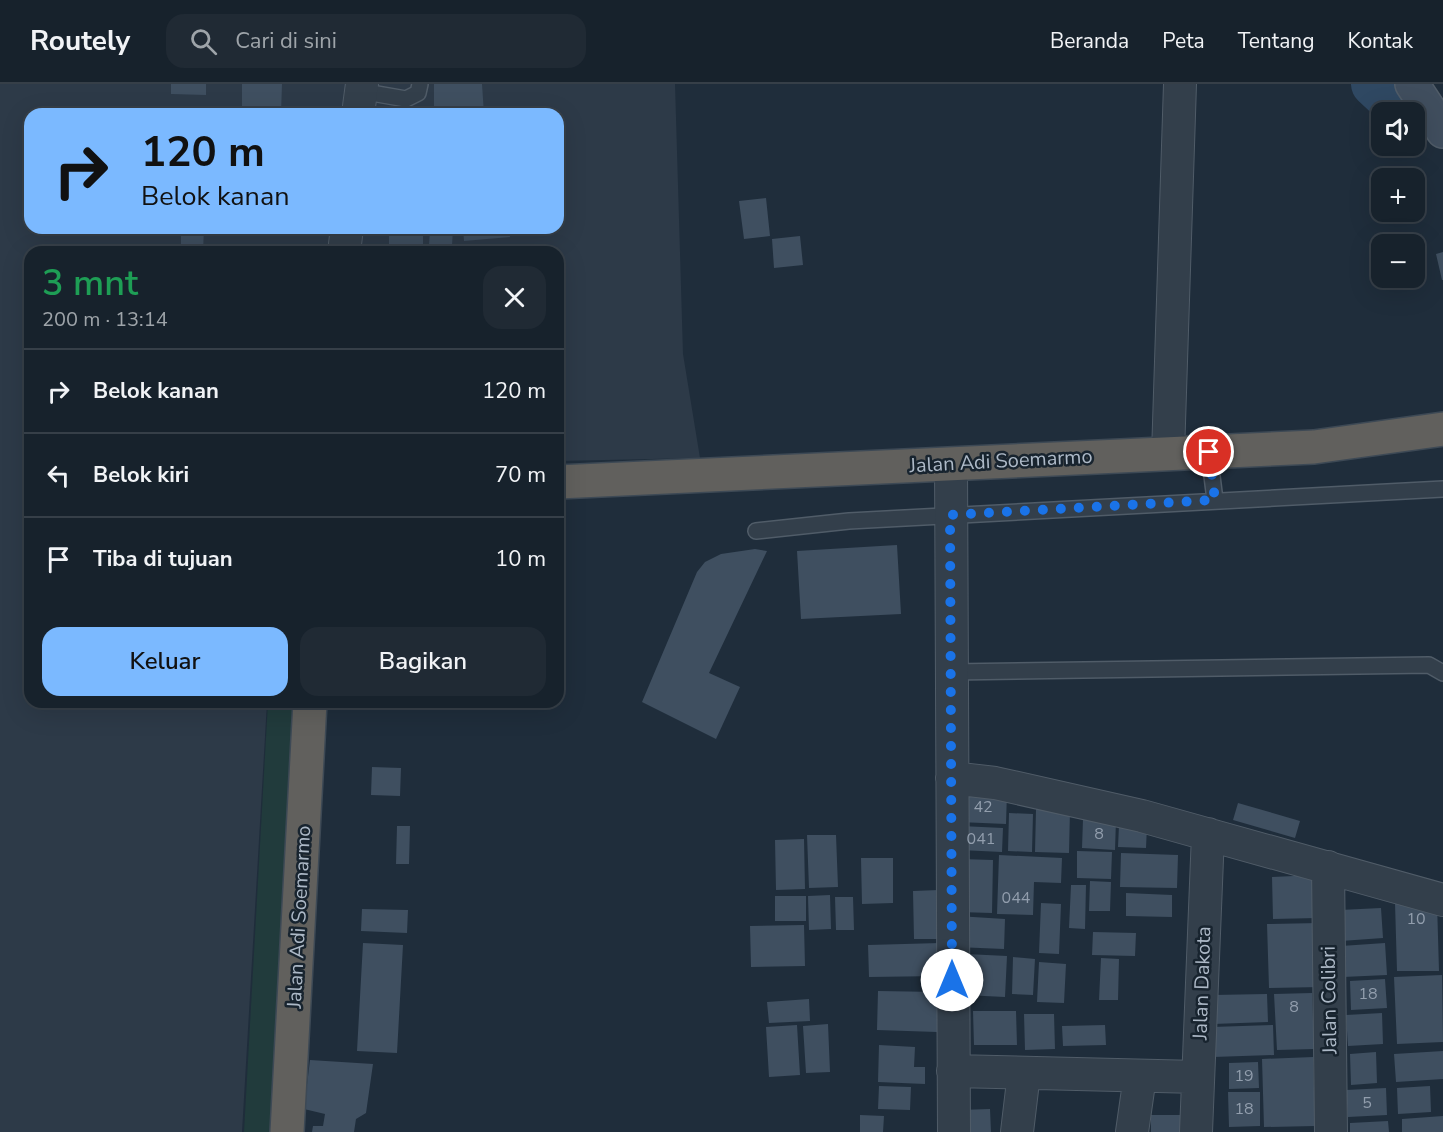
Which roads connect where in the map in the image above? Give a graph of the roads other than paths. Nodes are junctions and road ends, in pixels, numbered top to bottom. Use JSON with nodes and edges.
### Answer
{"nodes":[{"id":1,"x":420,"y":84,"type":"edge"},
{"id":2,"x":1180,"y":84,"type":"edge"},
{"id":3,"x":1412,"y":84,"type":"edge"},
{"id":4,"x":360,"y":96,"type":"edge"},
{"id":5,"x":1441,"y":122,"type":"edge"},
{"id":6,"x":1443,"y":429,"type":"edge"},
{"id":7,"x":1209,"y":452,"type":"junction"},
{"id":8,"x":1168,"y":454,"type":"junction"},
{"id":9,"x":951,"y":464,"type":"junction"},
{"id":10,"x":564,"y":482,"type":"edge"},
{"id":11,"x":1443,"y":489,"type":"edge"},
{"id":12,"x":1215,"y":500,"type":"junction"},
{"id":13,"x":950,"y":515,"type":"junction"},
{"id":14,"x":756,"y":531,"type":"dead end"},
{"id":15,"x":951,"y":672,"type":"junction"},
{"id":16,"x":1443,"y":673,"type":"edge"},
{"id":17,"x":310,"y":708,"type":"edge"},
{"id":18,"x":952,"y":778,"type":"junction"},
{"id":19,"x":1208,"y":834,"type":"junction"},
{"id":20,"x":1328,"y":867,"type":"junction"},
{"id":21,"x":1443,"y":900,"type":"edge"},
{"id":22,"x":952,"y":1071,"type":"junction"},
{"id":23,"x":1024,"y":1073,"type":"junction"},
{"id":24,"x":1140,"y":1076,"type":"junction"},
{"id":25,"x":1198,"y":1077,"type":"junction"},
{"id":26,"x":287,"y":1132,"type":"edge"},
{"id":27,"x":954,"y":1132,"type":"edge"},
{"id":28,"x":1017,"y":1132,"type":"edge"},
{"id":29,"x":1132,"y":1132,"type":"edge"},
{"id":30,"x":1196,"y":1132,"type":"edge"},
{"id":31,"x":1331,"y":1132,"type":"edge"}],
"edges":[{"from":1,"to":4,"type":"lane"},
{"from":2,"to":8,"type":"street"},
{"from":3,"to":5,"type":"main road"},
{"from":6,"to":7,"type":"highway","name":"Jalan Adi Soemarmo"},
{"from":7,"to":8,"type":"highway","name":"Jalan Adi Soemarmo"},
{"from":7,"to":12,"type":"lane"},
{"from":8,"to":9,"type":"highway","name":"Jalan Adi Soemarmo"},
{"from":9,"to":10,"type":"highway","name":"Jalan Adi Soemarmo"},
{"from":9,"to":13,"type":"street"},
{"from":11,"to":12,"type":"lane"},
{"from":12,"to":13,"type":"lane"},
{"from":13,"to":14,"type":"lane"},
{"from":13,"to":15,"type":"street"},
{"from":15,"to":16,"type":"lane"},
{"from":15,"to":18,"type":"street"},
{"from":17,"to":26,"type":"highway","name":"Jalan Adi Soemarmo"},
{"from":18,"to":19,"type":"street"},
{"from":18,"to":22,"type":"street"},
{"from":19,"to":20,"type":"street"},
{"from":19,"to":25,"type":"street","name":"Jalan Dakota"},
{"from":20,"to":21,"type":"street"},
{"from":20,"to":31,"type":"street","name":"Jalan Colibri"},
{"from":22,"to":23,"type":"street"},
{"from":22,"to":27,"type":"street"},
{"from":23,"to":24,"type":"street"},
{"from":23,"to":28,"type":"street"},
{"from":24,"to":25,"type":"street"},
{"from":24,"to":29,"type":"street"},
{"from":25,"to":30,"type":"street","name":"Jalan Dakota"}]}
